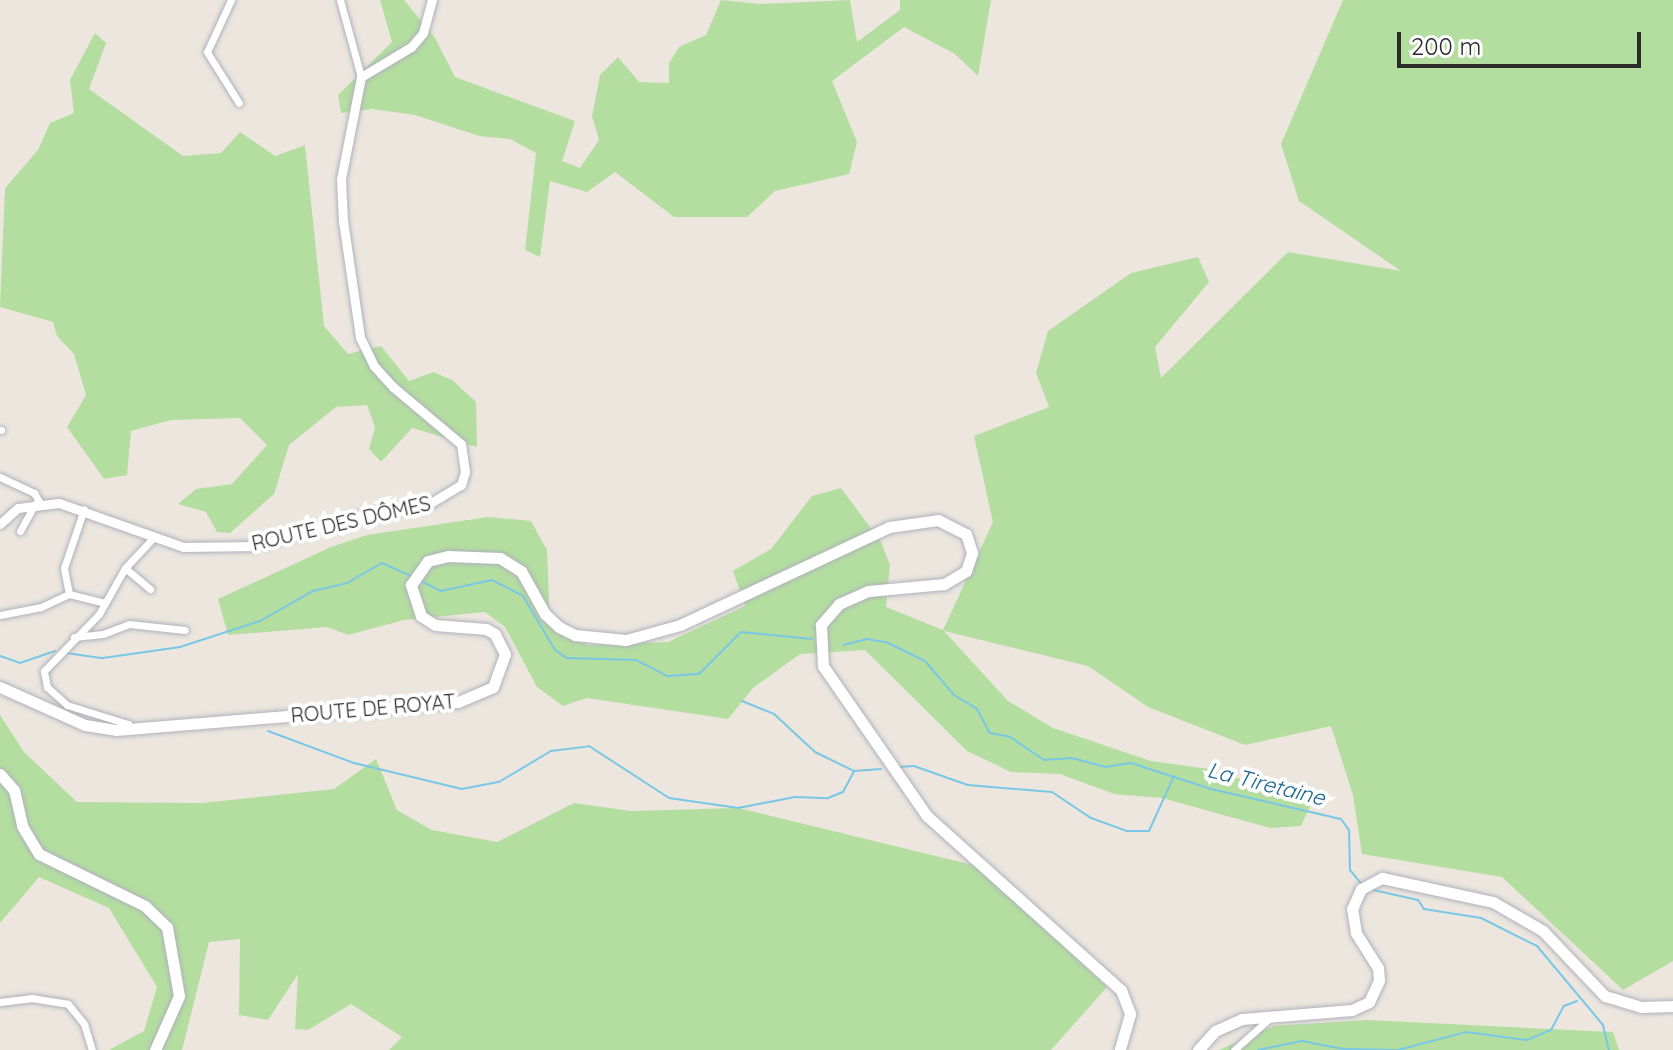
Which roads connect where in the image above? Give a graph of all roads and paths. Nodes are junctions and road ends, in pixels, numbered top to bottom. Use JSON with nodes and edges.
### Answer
{"nodes":[{"id":1,"x":231,"y":0,"type":"edge"},
{"id":2,"x":340,"y":0,"type":"edge"},
{"id":3,"x":432,"y":0,"type":"edge"},
{"id":4,"x":361,"y":77,"type":"junction"},
{"id":5,"x":239,"y":103,"type":"dead end"},
{"id":6,"x":0,"y":477,"type":"edge"},
{"id":7,"x":38,"y":504,"type":"junction"},
{"id":8,"x":84,"y":509,"type":"junction"},
{"id":9,"x":0,"y":524,"type":"edge"},
{"id":10,"x":20,"y":531,"type":"dead end"},
{"id":11,"x":153,"y":538,"type":"junction"},
{"id":12,"x":125,"y":568,"type":"junction"},
{"id":13,"x":150,"y":589,"type":"dead end"},
{"id":14,"x":69,"y":594,"type":"junction"},
{"id":15,"x":105,"y":603,"type":"junction"},
{"id":16,"x":0,"y":615,"type":"edge"},
{"id":17,"x":185,"y":630,"type":"dead end"},
{"id":18,"x":74,"y":637,"type":"junction"},
{"id":19,"x":0,"y":687,"type":"edge"},
{"id":20,"x":129,"y":729,"type":"junction"},
{"id":21,"x":0,"y":774,"type":"edge"},
{"id":22,"x":0,"y":1002,"type":"edge"},
{"id":23,"x":1673,"y":1006,"type":"edge"},
{"id":24,"x":1273,"y":1015,"type":"junction"},
{"id":25,"x":92,"y":1050,"type":"edge"},
{"id":26,"x":155,"y":1050,"type":"edge"},
{"id":27,"x":1120,"y":1050,"type":"edge"},
{"id":28,"x":1198,"y":1050,"type":"edge"},
{"id":29,"x":1234,"y":1050,"type":"edge"}],
"edges":[{"from":1,"to":5,"type":"street"},
{"from":2,"to":4,"type":"street"},
{"from":3,"to":4,"type":"street"},
{"from":4,"to":11,"type":"street","name":"ROUTE DES DÔMES"},
{"from":6,"to":7,"type":"street"},
{"from":7,"to":8,"type":"street","name":"ROUTE DES DÔMES"},
{"from":7,"to":9,"type":"street"},
{"from":7,"to":10,"type":"street"},
{"from":8,"to":11,"type":"street","name":"ROUTE DES DÔMES"},
{"from":8,"to":14,"type":"street"},
{"from":11,"to":12,"type":"street"},
{"from":12,"to":13,"type":"street"},
{"from":12,"to":15,"type":"street"},
{"from":14,"to":15,"type":"street"},
{"from":14,"to":16,"type":"street"},
{"from":15,"to":18,"type":"street"},
{"from":17,"to":18,"type":"street"},
{"from":18,"to":20,"type":"street"},
{"from":19,"to":20,"type":"main road","name":"ROUTE DE ROYAT"},
{"from":20,"to":27,"type":"main road","name":"ROUTE DE ROYAT"},
{"from":21,"to":26,"type":"main road"},
{"from":22,"to":25,"type":"street"},
{"from":23,"to":24,"type":"main road"},
{"from":24,"to":28,"type":"main road"},
{"from":24,"to":29,"type":"street"}]}
